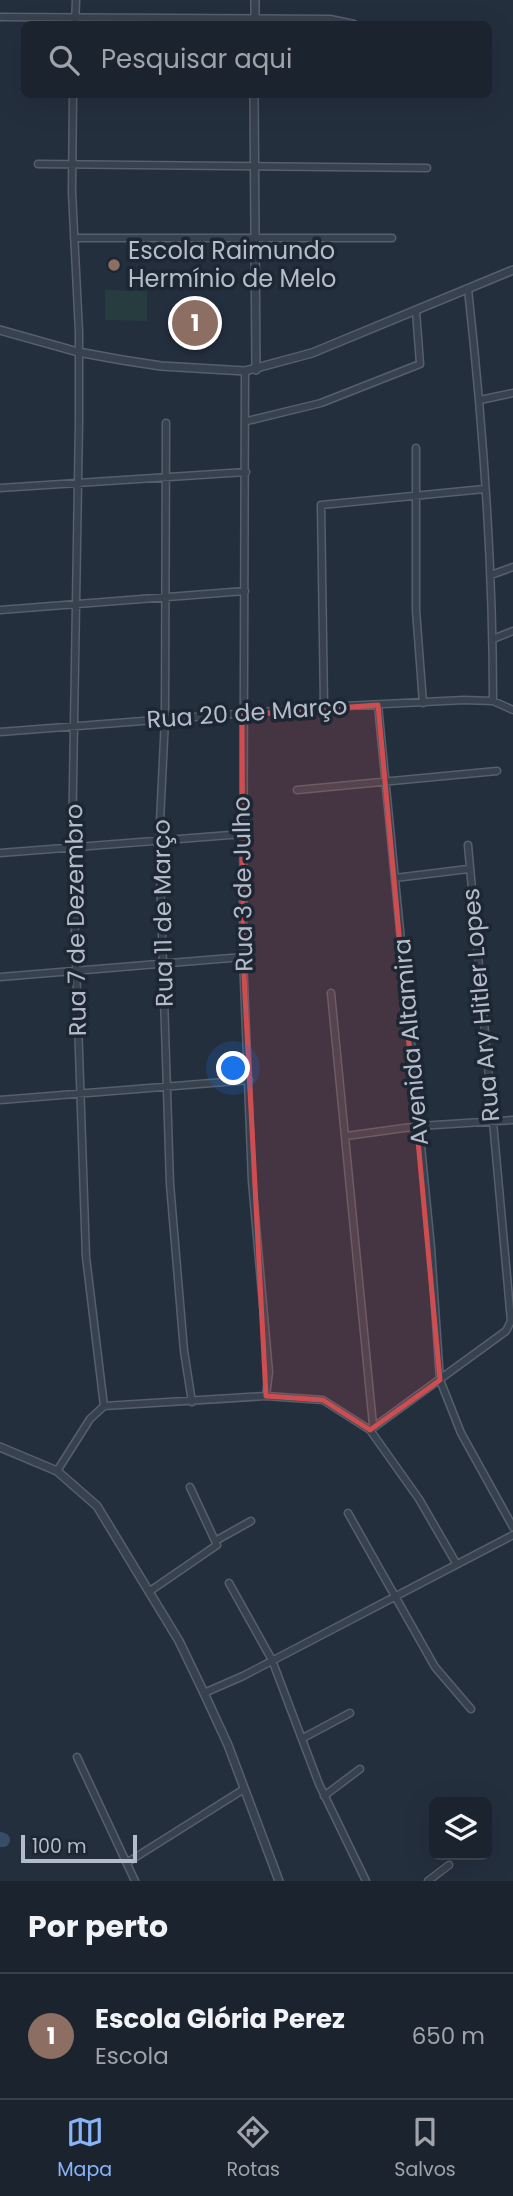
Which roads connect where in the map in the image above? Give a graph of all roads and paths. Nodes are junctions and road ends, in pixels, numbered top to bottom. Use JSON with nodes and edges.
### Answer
{"nodes":[{"id":1,"x":76,"y":0,"type":"edge"},
{"id":2,"x":255,"y":0,"type":"edge"},
{"id":3,"x":76,"y":16,"type":"junction"},
{"id":4,"x":0,"y":17,"type":"edge"},
{"id":5,"x":75,"y":21,"type":"edge"},
{"id":6,"x":255,"y":21,"type":"edge"},
{"id":7,"x":346,"y":21,"type":"edge"},
{"id":8,"x":74,"y":98,"type":"edge"},
{"id":9,"x":254,"y":98,"type":"edge"},
{"id":10,"x":38,"y":163,"type":"dead end"},
{"id":11,"x":74,"y":165,"type":"junction"},
{"id":12,"x":252,"y":166,"type":"junction"},
{"id":13,"x":427,"y":168,"type":"dead end"},
{"id":14,"x":74,"y":238,"type":"junction"},
{"id":15,"x":392,"y":238,"type":"dead end"},
{"id":16,"x":252,"y":239,"type":"junction"},
{"id":17,"x":513,"y":270,"type":"edge"},
{"id":18,"x":468,"y":289,"type":"junction"},
{"id":19,"x":416,"y":311,"type":"junction"},
{"id":20,"x":0,"y":330,"type":"edge"},
{"id":21,"x":78,"y":352,"type":"junction"},
{"id":22,"x":256,"y":370,"type":"junction"},
{"id":23,"x":245,"y":371,"type":"junction"},
{"id":24,"x":513,"y":393,"type":"edge"},
{"id":25,"x":480,"y":400,"type":"junction"},
{"id":26,"x":247,"y":421,"type":"junction"},
{"id":27,"x":166,"y":423,"type":"dead end"},
{"id":28,"x":416,"y":448,"type":"dead end"},
{"id":29,"x":246,"y":472,"type":"junction"},
{"id":30,"x":164,"y":476,"type":"junction"},
{"id":31,"x":77,"y":481,"type":"junction"},
{"id":32,"x":0,"y":488,"type":"edge"},
{"id":33,"x":484,"y":489,"type":"junction"},
{"id":34,"x":415,"y":494,"type":"junction"},
{"id":35,"x":513,"y":567,"type":"edge"},
{"id":36,"x":491,"y":575,"type":"junction"},
{"id":37,"x":245,"y":591,"type":"junction"},
{"id":38,"x":165,"y":597,"type":"junction"},
{"id":39,"x":75,"y":604,"type":"junction"},
{"id":40,"x":0,"y":610,"type":"edge"},
{"id":41,"x":513,"y":631,"type":"edge"},
{"id":42,"x":493,"y":639,"type":"junction"},
{"id":43,"x":493,"y":701,"type":"junction"},
{"id":44,"x":423,"y":703,"type":"junction"},
{"id":45,"x":379,"y":705,"type":"junction"},
{"id":46,"x":324,"y":707,"type":"junction"},
{"id":47,"x":513,"y":710,"type":"edge"},
{"id":48,"x":242,"y":715,"type":"junction"},
{"id":49,"x":165,"y":719,"type":"junction"},
{"id":50,"x":74,"y":724,"type":"junction"},
{"id":51,"x":0,"y":732,"type":"edge"},
{"id":52,"x":497,"y":771,"type":"dead end"},
{"id":53,"x":385,"y":782,"type":"junction"},
{"id":54,"x":296,"y":790,"type":"dead end"},
{"id":55,"x":243,"y":834,"type":"junction"},
{"id":56,"x":159,"y":842,"type":"junction"},
{"id":57,"x":468,"y":845,"type":"dead end"},
{"id":58,"x":72,"y":846,"type":"junction"},
{"id":59,"x":0,"y":853,"type":"edge"},
{"id":60,"x":468,"y":869,"type":"junction"},
{"id":61,"x":396,"y":878,"type":"junction"},
{"id":62,"x":243,"y":957,"type":"junction"},
{"id":63,"x":163,"y":962,"type":"junction"},
{"id":64,"x":76,"y":970,"type":"junction"},
{"id":65,"x":0,"y":977,"type":"edge"},
{"id":66,"x":331,"y":993,"type":"dead end"},
{"id":67,"x":249,"y":1080,"type":"junction"},
{"id":68,"x":169,"y":1087,"type":"junction"},
{"id":69,"x":79,"y":1093,"type":"junction"},
{"id":70,"x":0,"y":1100,"type":"edge"},
{"id":71,"x":513,"y":1120,"type":"edge"},
{"id":72,"x":492,"y":1122,"type":"junction"},
{"id":73,"x":419,"y":1126,"type":"junction"},
{"id":74,"x":346,"y":1136,"type":"junction"},
{"id":75,"x":440,"y":1380,"type":"junction"},
{"id":76,"x":266,"y":1396,"type":"junction"},
{"id":77,"x":192,"y":1402,"type":"junction"},
{"id":78,"x":104,"y":1406,"type":"junction"},
{"id":79,"x":371,"y":1427,"type":"junction"},
{"id":80,"x":0,"y":1447,"type":"edge"},
{"id":81,"x":57,"y":1471,"type":"junction"},
{"id":82,"x":190,"y":1487,"type":"dead end"},
{"id":83,"x":348,"y":1513,"type":"dead end"},
{"id":84,"x":251,"y":1521,"type":"dead end"},
{"id":85,"x":513,"y":1527,"type":"edge"},
{"id":86,"x":513,"y":1535,"type":"edge"},
{"id":87,"x":217,"y":1542,"type":"junction"},
{"id":88,"x":456,"y":1563,"type":"junction"},
{"id":89,"x":229,"y":1583,"type":"dead end"},
{"id":90,"x":150,"y":1591,"type":"junction"},
{"id":91,"x":397,"y":1596,"type":"junction"},
{"id":92,"x":272,"y":1660,"type":"junction"},
{"id":93,"x":204,"y":1692,"type":"junction"},
{"id":94,"x":471,"y":1709,"type":"dead end"},
{"id":95,"x":350,"y":1713,"type":"dead end"},
{"id":96,"x":303,"y":1738,"type":"junction"},
{"id":97,"x":77,"y":1757,"type":"dead end"},
{"id":98,"x":360,"y":1769,"type":"dead end"},
{"id":99,"x":244,"y":1789,"type":"junction"},
{"id":100,"x":324,"y":1796,"type":"junction"},
{"id":101,"x":128,"y":1862,"type":"junction"},
{"id":102,"x":449,"y":1865,"type":"dead end"},
{"id":103,"x":135,"y":1881,"type":"edge"},
{"id":104,"x":279,"y":1881,"type":"edge"},
{"id":105,"x":366,"y":1881,"type":"edge"},
{"id":106,"x":428,"y":1881,"type":"edge"}],
"edges":[{"from":1,"to":3,"type":"street"},
{"from":2,"to":6,"type":"street"},
{"from":3,"to":4,"type":"street"},
{"from":3,"to":5,"type":"street"},
{"from":3,"to":6,"type":"street"},
{"from":6,"to":7,"type":"street"},
{"from":8,"to":11,"type":"street","name":"Rua 7 de Dezembro"},
{"from":9,"to":12,"type":"street"},
{"from":10,"to":11,"type":"street"},
{"from":11,"to":12,"type":"street"},
{"from":11,"to":14,"type":"street","name":"Rua 7 de Dezembro"},
{"from":12,"to":13,"type":"street"},
{"from":12,"to":16,"type":"street"},
{"from":14,"to":16,"type":"street"},
{"from":14,"to":21,"type":"street","name":"Rua 7 de Dezembro"},
{"from":15,"to":16,"type":"street"},
{"from":16,"to":22,"type":"street"},
{"from":17,"to":18,"type":"street"},
{"from":18,"to":19,"type":"street"},
{"from":18,"to":25,"type":"street"},
{"from":19,"to":22,"type":"street"},
{"from":19,"to":26,"type":"street"},
{"from":20,"to":21,"type":"street"},
{"from":21,"to":23,"type":"street"},
{"from":21,"to":31,"type":"street","name":"Rua 7 de Dezembro"},
{"from":22,"to":23,"type":"street"},
{"from":23,"to":26,"type":"street","name":"Rua 3 de Julho"},
{"from":24,"to":25,"type":"street"},
{"from":25,"to":33,"type":"street"},
{"from":26,"to":29,"type":"street","name":"Rua 3 de Julho"},
{"from":27,"to":30,"type":"street","name":"Rua 11 de Março"},
{"from":28,"to":34,"type":"street"},
{"from":29,"to":30,"type":"street"},
{"from":29,"to":37,"type":"street","name":"Rua 3 de Julho"},
{"from":30,"to":31,"type":"street"},
{"from":30,"to":38,"type":"street","name":"Rua 11 de Março"},
{"from":31,"to":32,"type":"street"},
{"from":31,"to":39,"type":"street","name":"Rua 7 de Dezembro"},
{"from":33,"to":34,"type":"street"},
{"from":33,"to":36,"type":"street"},
{"from":34,"to":44,"type":"street"},
{"from":34,"to":46,"type":"street"},
{"from":35,"to":36,"type":"street"},
{"from":36,"to":42,"type":"street"},
{"from":37,"to":38,"type":"street"},
{"from":37,"to":48,"type":"street","name":"Rua 3 de Julho"},
{"from":38,"to":39,"type":"street"},
{"from":38,"to":49,"type":"street","name":"Rua 11 de Março"},
{"from":39,"to":40,"type":"street"},
{"from":39,"to":50,"type":"street","name":"Rua 7 de Dezembro"},
{"from":41,"to":42,"type":"street"},
{"from":42,"to":43,"type":"street"},
{"from":43,"to":44,"type":"street","name":"Rua 20 de Março"},
{"from":43,"to":47,"type":"street"},
{"from":44,"to":45,"type":"street","name":"Rua 20 de Março"},
{"from":45,"to":46,"type":"street","name":"Rua 20 de Março"},
{"from":45,"to":53,"type":"street","name":"Avenida Altamira"},
{"from":46,"to":48,"type":"street","name":"Rua 20 de Março"},
{"from":48,"to":49,"type":"street","name":"Rua 20 de Março"},
{"from":48,"to":55,"type":"street","name":"Rua 3 de Julho"},
{"from":49,"to":50,"type":"street","name":"Rua 20 de Março"},
{"from":49,"to":56,"type":"street","name":"Rua 11 de Março"},
{"from":50,"to":51,"type":"street","name":"Rua 20 de Março"},
{"from":50,"to":58,"type":"street","name":"Rua 7 de Dezembro"},
{"from":52,"to":53,"type":"street"},
{"from":53,"to":54,"type":"street"},
{"from":53,"to":61,"type":"street","name":"Avenida Altamira"},
{"from":55,"to":56,"type":"street"},
{"from":55,"to":62,"type":"street","name":"Rua 3 de Julho"},
{"from":56,"to":58,"type":"street"},
{"from":56,"to":63,"type":"street","name":"Rua 11 de Março"},
{"from":57,"to":60,"type":"street","name":"Rua Ary Hitler Lopes"},
{"from":58,"to":59,"type":"street"},
{"from":58,"to":64,"type":"street","name":"Rua 7 de Dezembro"},
{"from":60,"to":61,"type":"street"},
{"from":60,"to":72,"type":"street","name":"Rua Ary Hitler Lopes"},
{"from":61,"to":73,"type":"street","name":"Avenida Altamira"},
{"from":62,"to":63,"type":"street"},
{"from":62,"to":67,"type":"street","name":"Rua 3 de Julho"},
{"from":63,"to":64,"type":"street"},
{"from":63,"to":68,"type":"street","name":"Rua 11 de Março"},
{"from":64,"to":65,"type":"street"},
{"from":64,"to":69,"type":"street","name":"Rua 7 de Dezembro"},
{"from":66,"to":74,"type":"street"},
{"from":67,"to":68,"type":"street"},
{"from":67,"to":76,"type":"street","name":"Rua 3 de Julho"},
{"from":68,"to":69,"type":"street"},
{"from":68,"to":77,"type":"street","name":"Rua 11 de Março"},
{"from":69,"to":70,"type":"street"},
{"from":69,"to":78,"type":"street","name":"Rua 7 de Dezembro"},
{"from":71,"to":72,"type":"street"},
{"from":72,"to":73,"type":"street"},
{"from":72,"to":75,"type":"street","name":"Rua Ary Hitler Lopes"},
{"from":73,"to":74,"type":"street"},
{"from":73,"to":75,"type":"street","name":"Avenida Altamira"},
{"from":74,"to":79,"type":"street"},
{"from":75,"to":79,"type":"street"},
{"from":75,"to":85,"type":"street","name":"Avenida Altamira"},
{"from":76,"to":77,"type":"street"},
{"from":76,"to":79,"type":"street"},
{"from":77,"to":78,"type":"street"},
{"from":78,"to":81,"type":"street"},
{"from":79,"to":88,"type":"street"},
{"from":80,"to":81,"type":"street"},
{"from":81,"to":90,"type":"street"},
{"from":82,"to":87,"type":"street"},
{"from":83,"to":91,"type":"street"},
{"from":84,"to":87,"type":"street"},
{"from":86,"to":88,"type":"street"},
{"from":87,"to":90,"type":"street"},
{"from":88,"to":91,"type":"street"},
{"from":89,"to":92,"type":"street"},
{"from":90,"to":93,"type":"street"},
{"from":91,"to":92,"type":"street"},
{"from":91,"to":94,"type":"street"},
{"from":92,"to":93,"type":"street"},
{"from":92,"to":96,"type":"street"},
{"from":93,"to":99,"type":"street"},
{"from":95,"to":96,"type":"street"},
{"from":96,"to":100,"type":"street"},
{"from":97,"to":101,"type":"street"},
{"from":98,"to":100,"type":"street"},
{"from":99,"to":101,"type":"street"},
{"from":99,"to":104,"type":"street"},
{"from":100,"to":105,"type":"street"},
{"from":101,"to":103,"type":"street"},
{"from":102,"to":106,"type":"street"}]}
